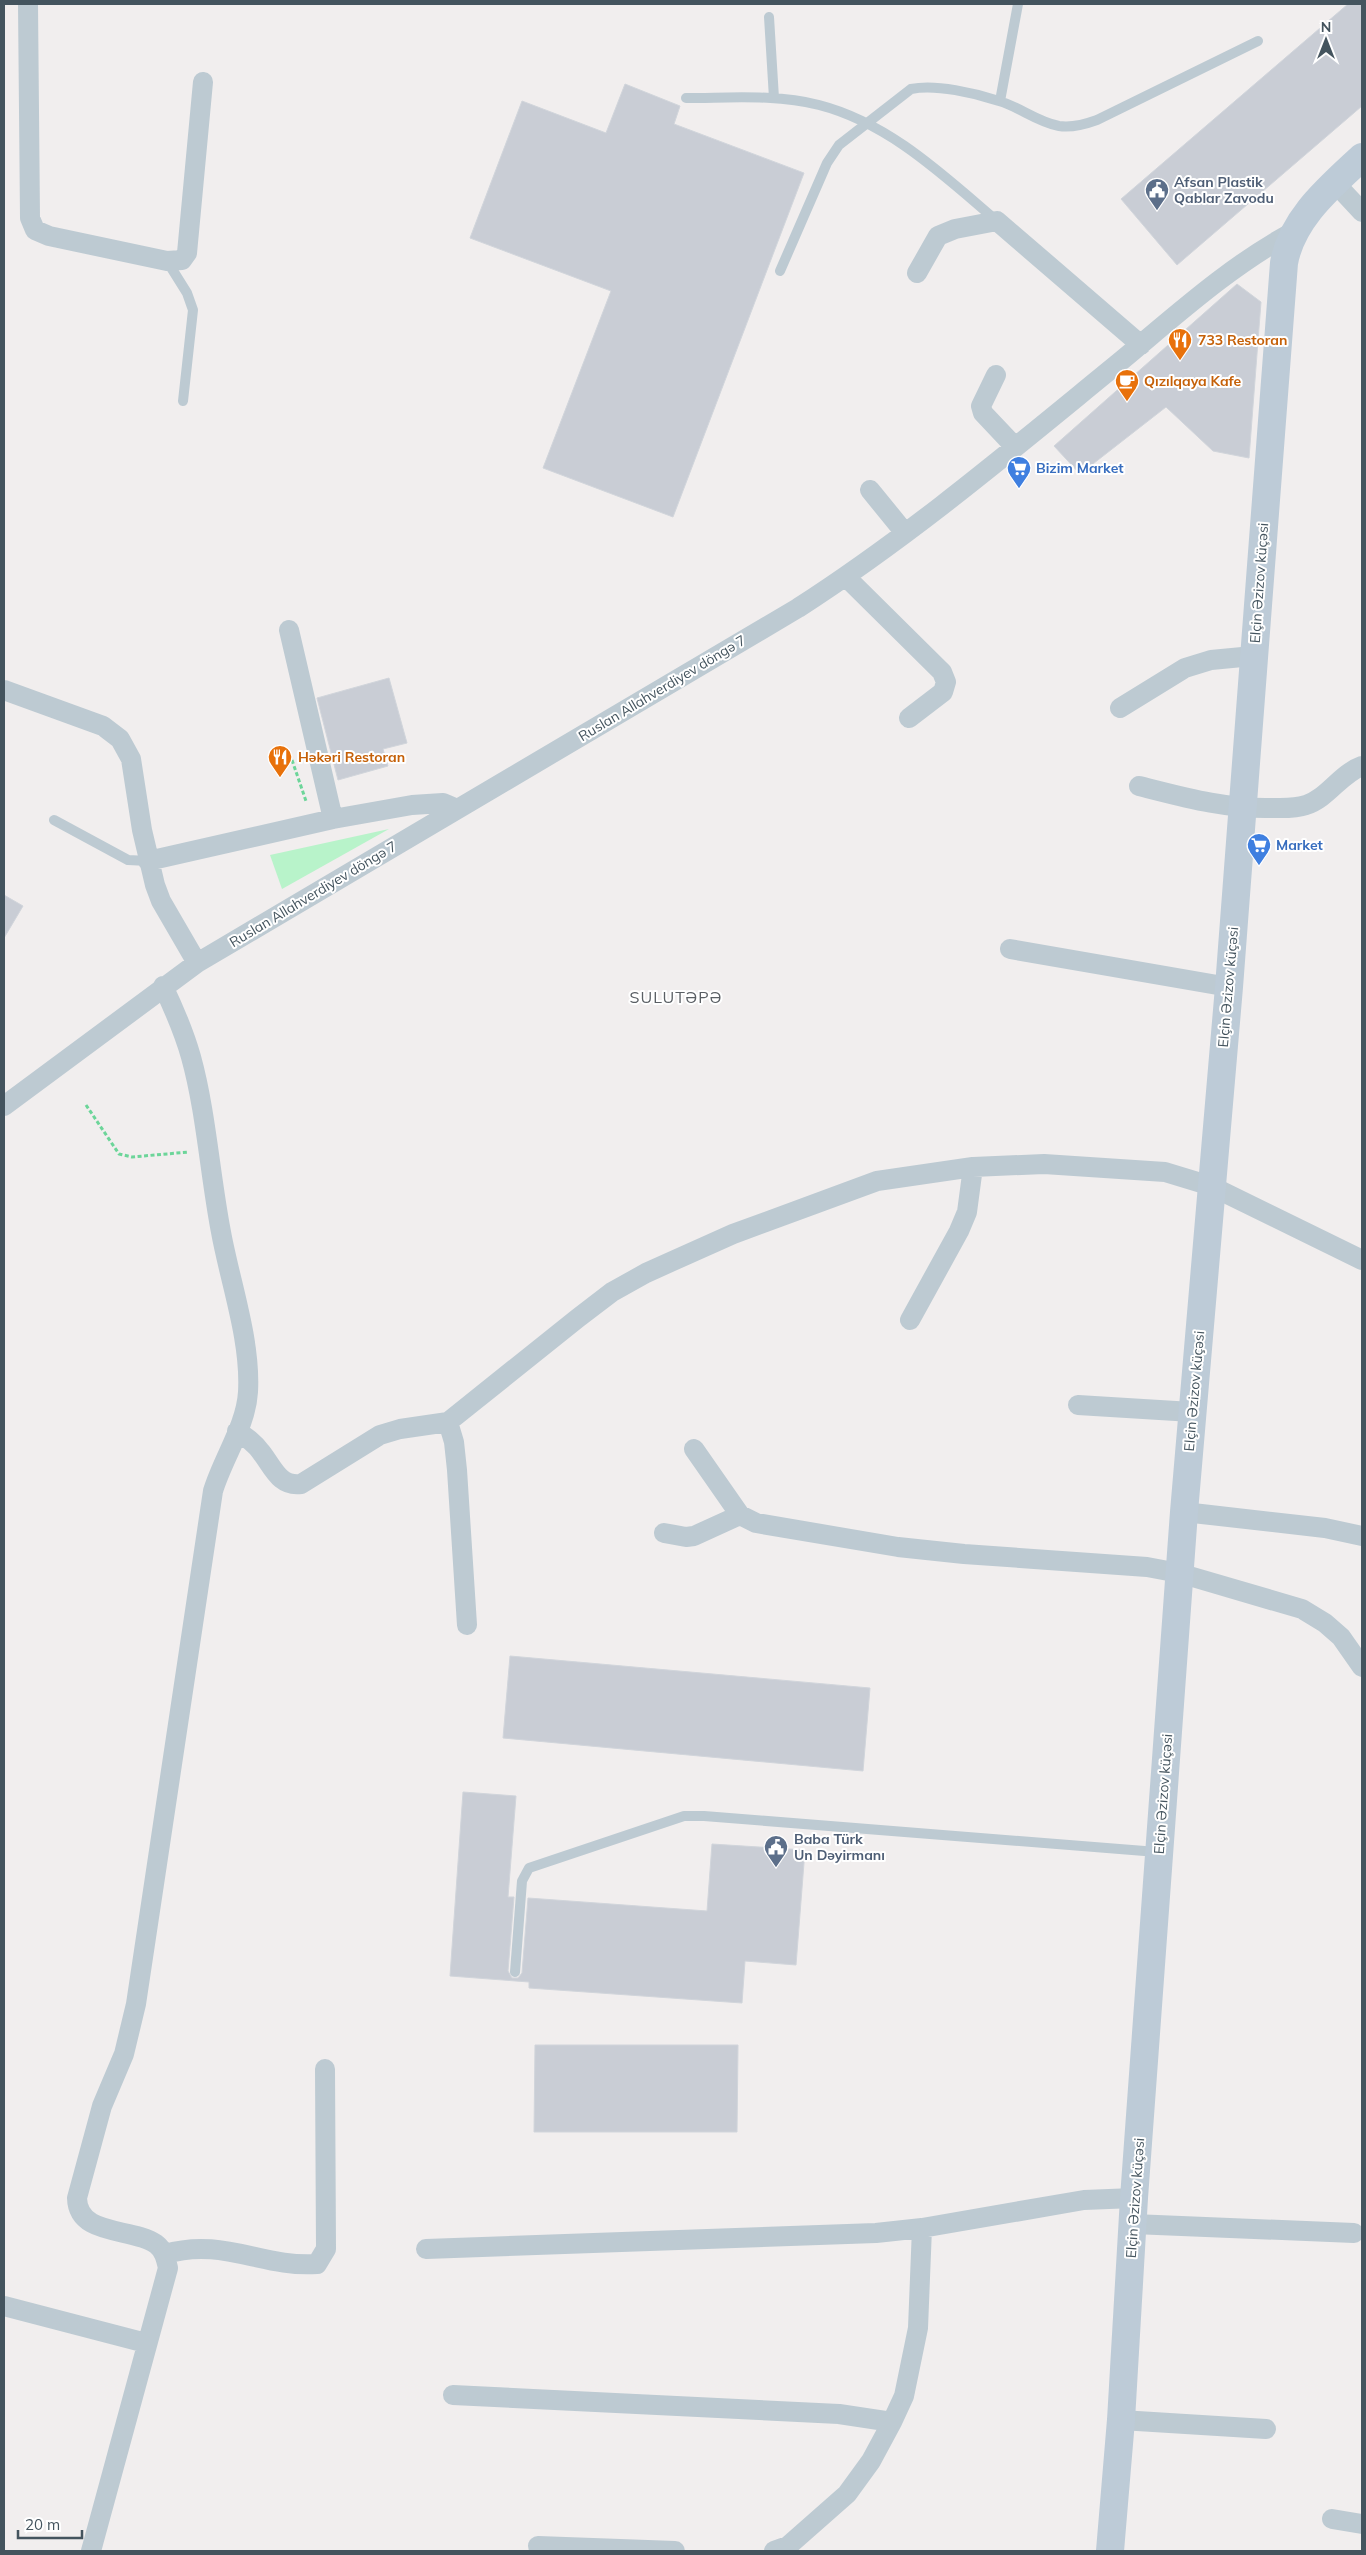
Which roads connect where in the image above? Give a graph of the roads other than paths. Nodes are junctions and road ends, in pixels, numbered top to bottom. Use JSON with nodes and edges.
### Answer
{"nodes":[{"id":1,"x":28,"y":4,"type":"edge"},
{"id":2,"x":1018,"y":4,"type":"edge"},
{"id":3,"x":769,"y":17,"type":"dead end"},
{"id":4,"x":1258,"y":41,"type":"dead end"},
{"id":5,"x":203,"y":82,"type":"dead end"},
{"id":6,"x":686,"y":98,"type":"dead end"},
{"id":7,"x":774,"y":98,"type":"junction"},
{"id":8,"x":1000,"y":101,"type":"junction"},
{"id":9,"x":867,"y":122,"type":"junction"},
{"id":10,"x":1362,"y":157,"type":"edge"},
{"id":11,"x":1334,"y":183,"type":"junction"},
{"id":12,"x":1362,"y":212,"type":"edge"},
{"id":13,"x":997,"y":221,"type":"junction"},
{"id":14,"x":1294,"y":232,"type":"junction"},
{"id":15,"x":166,"y":261,"type":"junction"},
{"id":16,"x":780,"y":271,"type":"dead end"},
{"id":17,"x":917,"y":273,"type":"dead end"},
{"id":18,"x":1141,"y":345,"type":"junction"},
{"id":19,"x":996,"y":375,"type":"dead end"},
{"id":20,"x":183,"y":401,"type":"dead end"},
{"id":21,"x":1015,"y":447,"type":"junction"},
{"id":22,"x":870,"y":490,"type":"dead end"},
{"id":23,"x":905,"y":533,"type":"junction"},
{"id":24,"x":846,"y":577,"type":"junction"},
{"id":25,"x":289,"y":630,"type":"dead end"},
{"id":26,"x":1253,"y":656,"type":"junction"},
{"id":27,"x":4,"y":690,"type":"edge"},
{"id":28,"x":1120,"y":708,"type":"dead end"},
{"id":29,"x":909,"y":718,"type":"dead end"},
{"id":30,"x":1362,"y":766,"type":"edge"},
{"id":31,"x":1139,"y":786,"type":"dead end"},
{"id":32,"x":1242,"y":808,"type":"junction"},
{"id":33,"x":458,"y":809,"type":"junction"},
{"id":34,"x":334,"y":819,"type":"junction"},
{"id":35,"x":54,"y":820,"type":"dead end"},
{"id":36,"x":148,"y":861,"type":"junction"},
{"id":37,"x":1010,"y":949,"type":"dead end"},
{"id":38,"x":197,"y":963,"type":"junction"},
{"id":39,"x":163,"y":986,"type":"junction"},
{"id":40,"x":1229,"y":987,"type":"junction"},
{"id":41,"x":4,"y":1106,"type":"edge"},
{"id":42,"x":974,"y":1167,"type":"junction"},
{"id":43,"x":1210,"y":1186,"type":"junction"},
{"id":44,"x":1362,"y":1260,"type":"edge"},
{"id":45,"x":910,"y":1320,"type":"dead end"},
{"id":46,"x":1078,"y":1405,"type":"dead end"},
{"id":47,"x":1192,"y":1412,"type":"junction"},
{"id":48,"x":448,"y":1422,"type":"junction"},
{"id":49,"x":237,"y":1431,"type":"junction"},
{"id":50,"x":694,"y":1449,"type":"dead end"},
{"id":51,"x":1184,"y":1512,"type":"junction"},
{"id":52,"x":740,"y":1515,"type":"junction"},
{"id":53,"x":664,"y":1534,"type":"dead end"},
{"id":54,"x":1362,"y":1536,"type":"edge"},
{"id":55,"x":1179,"y":1573,"type":"junction"},
{"id":56,"x":467,"y":1625,"type":"dead end"},
{"id":57,"x":1362,"y":1668,"type":"edge"},
{"id":58,"x":1159,"y":1852,"type":"junction"},
{"id":59,"x":515,"y":1972,"type":"dead end"},
{"id":60,"x":325,"y":2069,"type":"dead end"},
{"id":61,"x":1133,"y":2211,"type":"junction"},
{"id":62,"x":922,"y":2228,"type":"junction"},
{"id":63,"x":1354,"y":2233,"type":"dead end"},
{"id":64,"x":426,"y":2249,"type":"dead end"},
{"id":65,"x":165,"y":2254,"type":"junction"},
{"id":66,"x":4,"y":2306,"type":"edge"},
{"id":67,"x":146,"y":2342,"type":"junction"},
{"id":68,"x":453,"y":2395,"type":"dead end"},
{"id":69,"x":1121,"y":2420,"type":"junction"},
{"id":70,"x":892,"y":2422,"type":"junction"},
{"id":71,"x":1266,"y":2429,"type":"dead end"},
{"id":72,"x":1332,"y":2519,"type":"dead end"},
{"id":73,"x":1362,"y":2524,"type":"edge"},
{"id":74,"x":538,"y":2546,"type":"dead end"},
{"id":75,"x":91,"y":2551,"type":"edge"},
{"id":76,"x":675,"y":2551,"type":"edge"},
{"id":77,"x":774,"y":2551,"type":"edge"},
{"id":78,"x":1110,"y":2551,"type":"edge"}],
"edges":[{"from":1,"to":15,"type":"street"},
{"from":2,"to":8,"type":"lane"},
{"from":3,"to":7,"type":"lane"},
{"from":4,"to":8,"type":"lane"},
{"from":5,"to":15,"type":"street"},
{"from":6,"to":7,"type":"lane"},
{"from":7,"to":9,"type":"lane"},
{"from":8,"to":9,"type":"lane"},
{"from":9,"to":13,"type":"lane"},
{"from":9,"to":16,"type":"lane"},
{"from":10,"to":11,"type":"street","name":"Elçin Əzizov küçəsi"},
{"from":11,"to":12,"type":"street"},
{"from":11,"to":14,"type":"street","name":"Elçin Əzizov küçəsi"},
{"from":13,"to":17,"type":"street"},
{"from":13,"to":18,"type":"street"},
{"from":14,"to":18,"type":"street","name":"Ruslan Allahverdiyev döngə 7"},
{"from":14,"to":26,"type":"street","name":"Elçin Əzizov küçəsi"},
{"from":15,"to":20,"type":"lane"},
{"from":18,"to":21,"type":"street","name":"Ruslan Allahverdiyev döngə 7"},
{"from":19,"to":21,"type":"street"},
{"from":21,"to":23,"type":"street","name":"Ruslan Allahverdiyev döngə 7"},
{"from":22,"to":23,"type":"street"},
{"from":23,"to":24,"type":"street","name":"Ruslan Allahverdiyev döngə 7"},
{"from":24,"to":29,"type":"street"},
{"from":24,"to":33,"type":"street","name":"Ruslan Allahverdiyev döngə 7"},
{"from":25,"to":34,"type":"street"},
{"from":26,"to":28,"type":"street"},
{"from":26,"to":32,"type":"street","name":"Elçin Əzizov küçəsi"},
{"from":27,"to":36,"type":"street"},
{"from":30,"to":32,"type":"street"},
{"from":31,"to":32,"type":"street"},
{"from":32,"to":40,"type":"street","name":"Elçin Əzizov küçəsi"},
{"from":33,"to":34,"type":"street"},
{"from":33,"to":38,"type":"street","name":"Ruslan Allahverdiyev döngə 7"},
{"from":34,"to":36,"type":"street"},
{"from":35,"to":36,"type":"lane"},
{"from":36,"to":38,"type":"street"},
{"from":37,"to":40,"type":"street"},
{"from":38,"to":39,"type":"street","name":"Ruslan Allahverdiyev döngə 7"},
{"from":39,"to":41,"type":"street","name":"Ruslan Allahverdiyev döngə 7"},
{"from":39,"to":49,"type":"street"},
{"from":40,"to":43,"type":"street","name":"Elçin Əzizov küçəsi"},
{"from":42,"to":43,"type":"street"},
{"from":42,"to":45,"type":"street"},
{"from":42,"to":48,"type":"street"},
{"from":43,"to":44,"type":"street"},
{"from":43,"to":47,"type":"street","name":"Elçin Əzizov küçəsi"},
{"from":46,"to":47,"type":"street"},
{"from":47,"to":51,"type":"street","name":"Elçin Əzizov küçəsi"},
{"from":48,"to":49,"type":"street"},
{"from":48,"to":56,"type":"street"},
{"from":49,"to":65,"type":"street"},
{"from":50,"to":52,"type":"street"},
{"from":51,"to":54,"type":"street"},
{"from":51,"to":55,"type":"street","name":"Elçin Əzizov küçəsi"},
{"from":52,"to":53,"type":"street"},
{"from":52,"to":55,"type":"street"},
{"from":55,"to":57,"type":"street"},
{"from":55,"to":58,"type":"street","name":"Elçin Əzizov küçəsi"},
{"from":58,"to":59,"type":"lane"},
{"from":58,"to":61,"type":"street","name":"Elçin Əzizov küçəsi"},
{"from":60,"to":65,"type":"street"},
{"from":61,"to":62,"type":"street"},
{"from":61,"to":63,"type":"street"},
{"from":61,"to":69,"type":"street","name":"Elçin Əzizov küçəsi"},
{"from":62,"to":64,"type":"street"},
{"from":62,"to":70,"type":"street"},
{"from":65,"to":67,"type":"street"},
{"from":66,"to":67,"type":"street"},
{"from":67,"to":75,"type":"street"},
{"from":68,"to":70,"type":"street"},
{"from":69,"to":71,"type":"street"},
{"from":69,"to":78,"type":"street","name":"Elçin Əzizov küçəsi"},
{"from":70,"to":77,"type":"street"},
{"from":72,"to":73,"type":"street"},
{"from":74,"to":76,"type":"street"}]}
